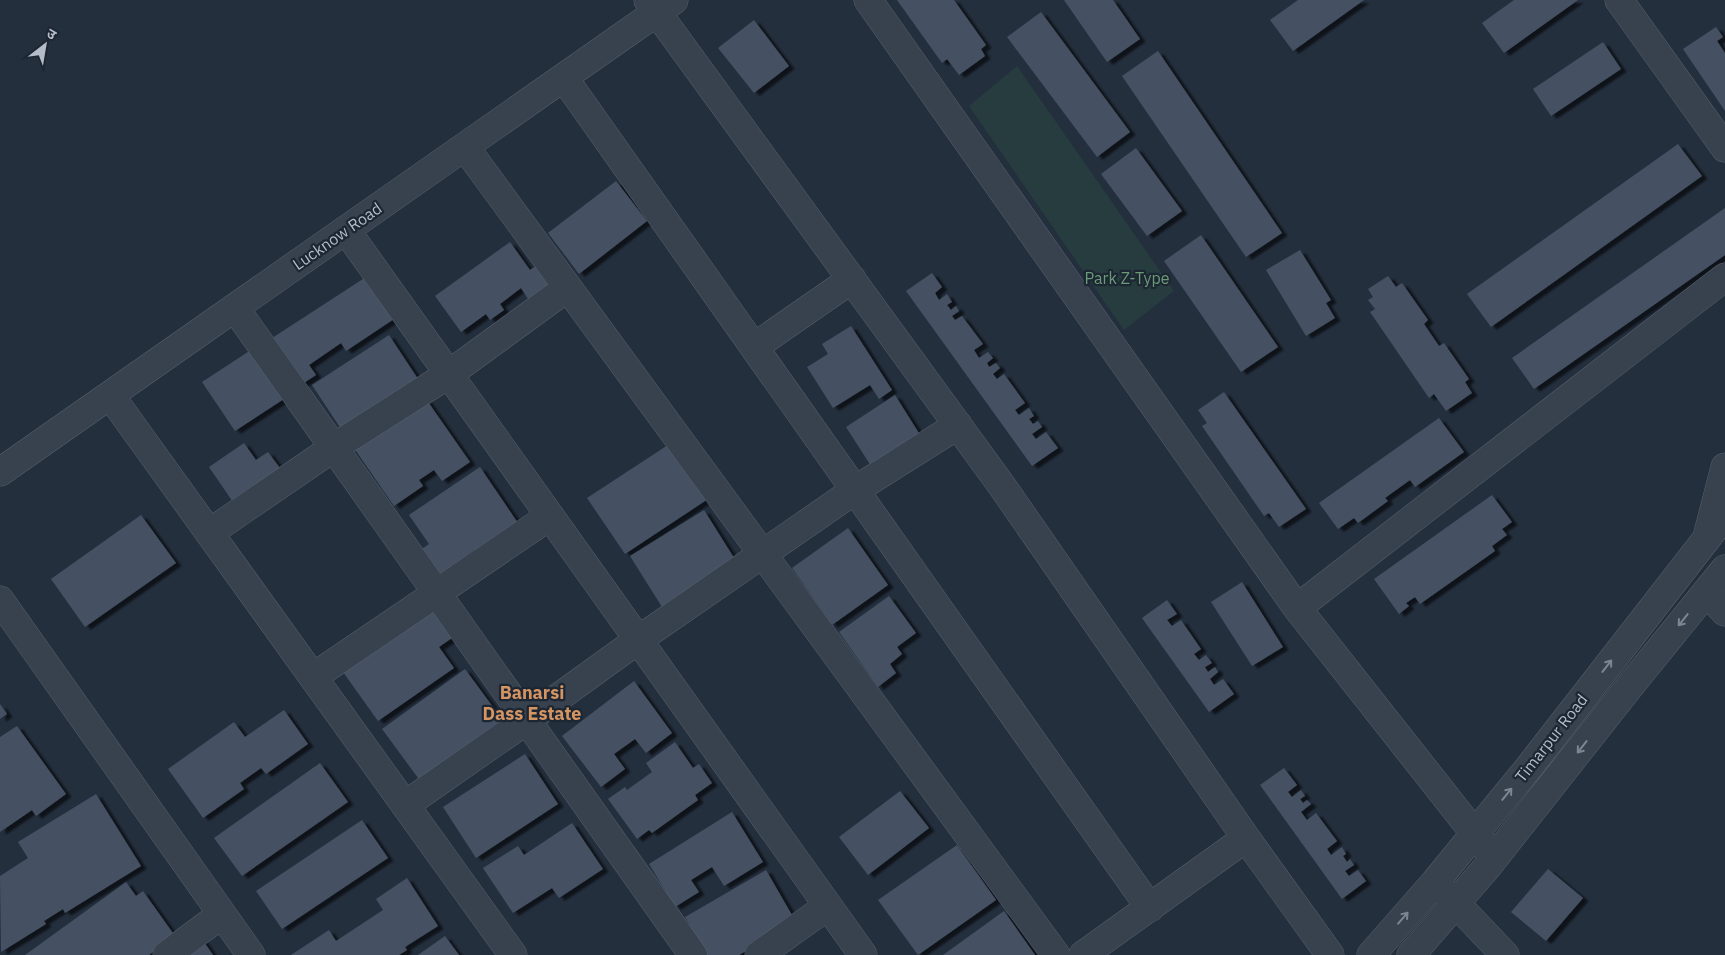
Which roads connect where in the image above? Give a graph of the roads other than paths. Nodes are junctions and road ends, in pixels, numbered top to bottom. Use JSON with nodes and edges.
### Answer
{"nodes":[{"id":1,"x":868,"y":0,"type":"edge"},
{"id":2,"x":1627,"y":3,"type":"edge"},
{"id":3,"x":660,"y":4,"type":"edge"},
{"id":4,"x":564,"y":78,"type":"junction"},
{"id":5,"x":465,"y":147,"type":"junction"},
{"id":6,"x":1725,"y":148,"type":"edge"},
{"id":7,"x":346,"y":230,"type":"junction"},
{"id":8,"x":1725,"y":277,"type":"edge"},
{"id":9,"x":852,"y":279,"type":"junction"},
{"id":10,"x":568,"y":288,"type":"junction"},
{"id":11,"x":235,"y":308,"type":"junction"},
{"id":12,"x":754,"y":347,"type":"junction"},
{"id":13,"x":448,"y":374,"type":"junction"},
{"id":14,"x":110,"y":395,"type":"junction"},
{"id":15,"x":958,"y":426,"type":"junction"},
{"id":16,"x":334,"y":448,"type":"junction"},
{"id":17,"x":1725,"y":467,"type":"edge"},
{"id":18,"x":0,"y":472,"type":"edge"},
{"id":19,"x":855,"y":490,"type":"junction"},
{"id":20,"x":1725,"y":515,"type":"edge"},
{"id":21,"x":550,"y":516,"type":"junction"},
{"id":22,"x":210,"y":533,"type":"junction"},
{"id":23,"x":1707,"y":537,"type":"junction"},
{"id":24,"x":763,"y":555,"type":"junction"},
{"id":25,"x":1725,"y":569,"type":"edge"},
{"id":26,"x":1706,"y":592,"type":"junction"},
{"id":27,"x":437,"y":593,"type":"junction"},
{"id":28,"x":0,"y":600,"type":"edge"},
{"id":29,"x":1297,"y":608,"type":"junction"},
{"id":30,"x":1725,"y":612,"type":"edge"},
{"id":31,"x":638,"y":640,"type":"junction"},
{"id":32,"x":313,"y":677,"type":"junction"},
{"id":33,"x":527,"y":720,"type":"junction"},
{"id":34,"x":405,"y":805,"type":"junction"},
{"id":35,"x":1474,"y":833,"type":"junction"},
{"id":36,"x":1246,"y":838,"type":"junction"},
{"id":37,"x":1494,"y":858,"type":"junction"},
{"id":38,"x":1435,"y":882,"type":"junction"},
{"id":39,"x":1457,"y":904,"type":"junction"},
{"id":40,"x":828,"y":906,"type":"junction"},
{"id":41,"x":1150,"y":908,"type":"junction"},
{"id":42,"x":222,"y":914,"type":"junction"},
{"id":43,"x":167,"y":955,"type":"edge"},
{"id":44,"x":251,"y":955,"type":"edge"},
{"id":45,"x":513,"y":955,"type":"edge"},
{"id":46,"x":694,"y":955,"type":"edge"},
{"id":47,"x":759,"y":955,"type":"edge"},
{"id":48,"x":863,"y":955,"type":"edge"},
{"id":49,"x":1056,"y":955,"type":"edge"},
{"id":50,"x":1083,"y":955,"type":"edge"},
{"id":51,"x":1330,"y":955,"type":"edge"},
{"id":52,"x":1371,"y":955,"type":"edge"},
{"id":53,"x":1411,"y":955,"type":"edge"},
{"id":54,"x":1505,"y":955,"type":"edge"}],
"edges":[{"from":1,"to":29,"type":"street"},
{"from":2,"to":6,"type":"street"},
{"from":3,"to":4,"type":"street","name":"Lucknow Road"},
{"from":3,"to":9,"type":"street"},
{"from":4,"to":5,"type":"street","name":"Lucknow Road"},
{"from":4,"to":12,"type":"street"},
{"from":5,"to":7,"type":"street","name":"Lucknow Road"},
{"from":5,"to":10,"type":"street"},
{"from":7,"to":11,"type":"street","name":"Lucknow Road"},
{"from":7,"to":13,"type":"street"},
{"from":8,"to":29,"type":"street"},
{"from":9,"to":12,"type":"street"},
{"from":9,"to":15,"type":"street"},
{"from":10,"to":13,"type":"street"},
{"from":10,"to":24,"type":"street"},
{"from":11,"to":14,"type":"street","name":"Lucknow Road"},
{"from":11,"to":16,"type":"street"},
{"from":12,"to":19,"type":"street"},
{"from":13,"to":16,"type":"street"},
{"from":13,"to":21,"type":"street"},
{"from":14,"to":18,"type":"street","name":"Lucknow Road"},
{"from":14,"to":22,"type":"street"},
{"from":15,"to":19,"type":"street"},
{"from":15,"to":36,"type":"street"},
{"from":16,"to":22,"type":"street"},
{"from":16,"to":27,"type":"street"},
{"from":17,"to":23,"type":"street"},
{"from":19,"to":24,"type":"street"},
{"from":19,"to":41,"type":"street"},
{"from":20,"to":23,"type":"street","name":"Timarpur Road"},
{"from":21,"to":27,"type":"street"},
{"from":21,"to":31,"type":"street"},
{"from":22,"to":32,"type":"street"},
{"from":35,"to":23,"type":"street","name":"Timarpur Road","one_way":true},
{"from":24,"to":31,"type":"street"},
{"from":24,"to":49,"type":"street"},
{"from":25,"to":26,"type":"street","name":"Timarpur Road"},
{"from":26,"to":30,"type":"street"},
{"from":26,"to":37,"type":"street","name":"Timarpur Road","one_way":true},
{"from":27,"to":32,"type":"street"},
{"from":27,"to":33,"type":"street"},
{"from":28,"to":42,"type":"street"},
{"from":29,"to":35,"type":"street"},
{"from":31,"to":33,"type":"street"},
{"from":31,"to":40,"type":"street"},
{"from":32,"to":34,"type":"street"},
{"from":33,"to":34,"type":"street"},
{"from":33,"to":46,"type":"street"},
{"from":34,"to":45,"type":"street"},
{"from":35,"to":37,"type":"street"},
{"from":35,"to":38,"type":"street","name":"Timarpur Road"},
{"from":36,"to":41,"type":"street"},
{"from":36,"to":51,"type":"street"},
{"from":37,"to":39,"type":"street","name":"Timarpur Road"},
{"from":38,"to":39,"type":"street"},
{"from":52,"to":38,"type":"street","name":"Timarpur Road","one_way":true},
{"from":39,"to":53,"type":"street","name":"Timarpur Road"},
{"from":39,"to":54,"type":"street"},
{"from":40,"to":47,"type":"street"},
{"from":40,"to":48,"type":"street"},
{"from":41,"to":50,"type":"street"},
{"from":42,"to":43,"type":"street"},
{"from":42,"to":44,"type":"street"}]}
